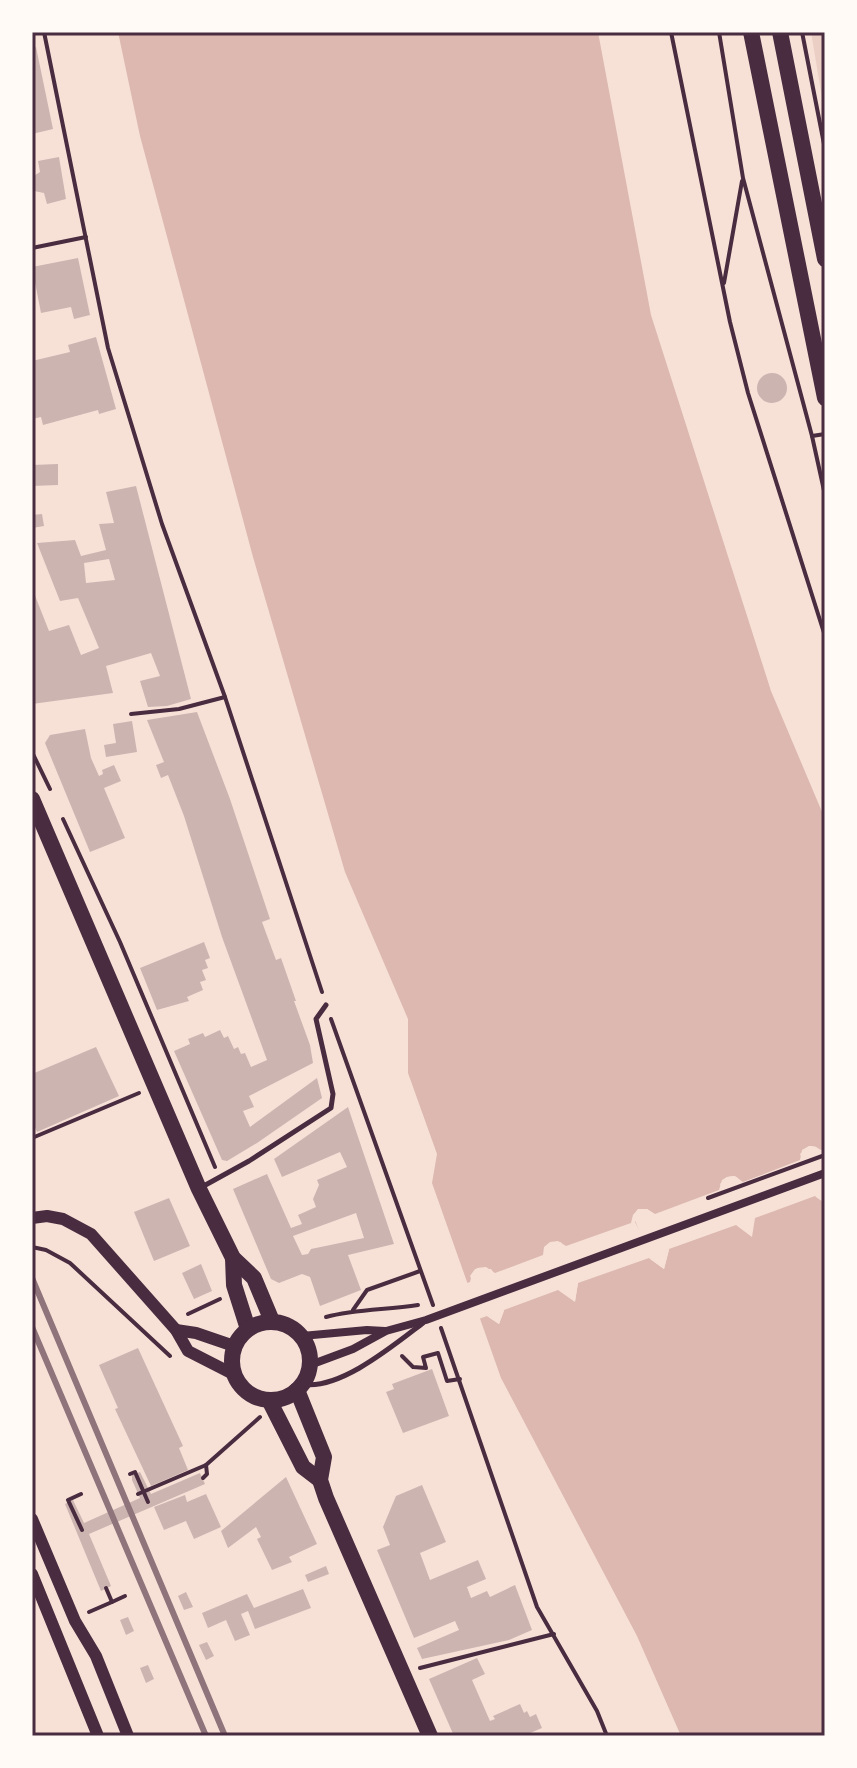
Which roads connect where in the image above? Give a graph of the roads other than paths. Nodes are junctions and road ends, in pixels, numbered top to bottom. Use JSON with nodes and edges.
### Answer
{"nodes":[{"id":1,"x":751,"y":32,"type":"edge"},
{"id":2,"x":780,"y":32,"type":"edge"},
{"id":3,"x":825,"y":259,"type":"edge"},
{"id":4,"x":814,"y":348,"type":"junction"},
{"id":5,"x":825,"y":371,"type":"edge"},
{"id":6,"x":825,"y":398,"type":"edge"},
{"id":7,"x":32,"y":799,"type":"edge"},
{"id":8,"x":326,"y":1005,"type":"road end"},
{"id":9,"x":825,"y":1173,"type":"edge"},
{"id":10,"x":199,"y":1189,"type":"junction"},
{"id":11,"x":32,"y":1218,"type":"edge"},
{"id":12,"x":233,"y":1258,"type":"junction"},
{"id":13,"x":426,"y":1320,"type":"junction"},
{"id":14,"x":272,"y":1321,"type":"junction"},
{"id":15,"x":248,"y":1329,"type":"junction"},
{"id":16,"x":176,"y":1330,"type":"junction"},
{"id":17,"x":386,"y":1331,"type":"junction"},
{"id":18,"x":302,"y":1336,"type":"junction"},
{"id":19,"x":234,"y":1346,"type":"junction"},
{"id":20,"x":310,"y":1365,"type":"junction"},
{"id":21,"x":233,"y":1374,"type":"junction"},
{"id":22,"x":300,"y":1387,"type":"junction"},
{"id":23,"x":269,"y":1400,"type":"junction"},
{"id":24,"x":320,"y":1480,"type":"junction"},
{"id":25,"x":32,"y":1519,"type":"edge"},
{"id":26,"x":32,"y":1574,"type":"edge"},
{"id":27,"x":98,"y":1736,"type":"edge"},
{"id":28,"x":128,"y":1736,"type":"edge"},
{"id":29,"x":430,"y":1736,"type":"edge"}],
"edges":[{"from":1,"to":4,"type":"main road"},
{"from":2,"to":3,"type":"main road"},
{"from":4,"to":5,"type":"main road"},
{"from":4,"to":6,"type":"main road"},
{"from":7,"to":10,"type":"main road"},
{"from":8,"to":10,"type":"lane"},
{"from":9,"to":13,"type":"street"},
{"from":10,"to":12,"type":"main road"},
{"from":11,"to":16,"type":"street"},
{"from":12,"to":14,"type":"main road"},
{"from":12,"to":15,"type":"main road"},
{"from":13,"to":17,"type":"street"},
{"from":13,"to":22,"type":"lane"},
{"from":14,"to":15,"type":"main road"},
{"from":14,"to":18,"type":"main road"},
{"from":15,"to":19,"type":"main road"},
{"from":16,"to":19,"type":"street"},
{"from":16,"to":21,"type":"street"},
{"from":17,"to":18,"type":"street"},
{"from":17,"to":20,"type":"street"},
{"from":18,"to":20,"type":"main road"},
{"from":19,"to":21,"type":"main road"},
{"from":20,"to":22,"type":"main road"},
{"from":21,"to":23,"type":"main road"},
{"from":22,"to":23,"type":"main road"},
{"from":22,"to":24,"type":"main road"},
{"from":23,"to":24,"type":"main road"},
{"from":24,"to":29,"type":"main road"},
{"from":25,"to":28,"type":"street"},
{"from":26,"to":27,"type":"street"}]}
